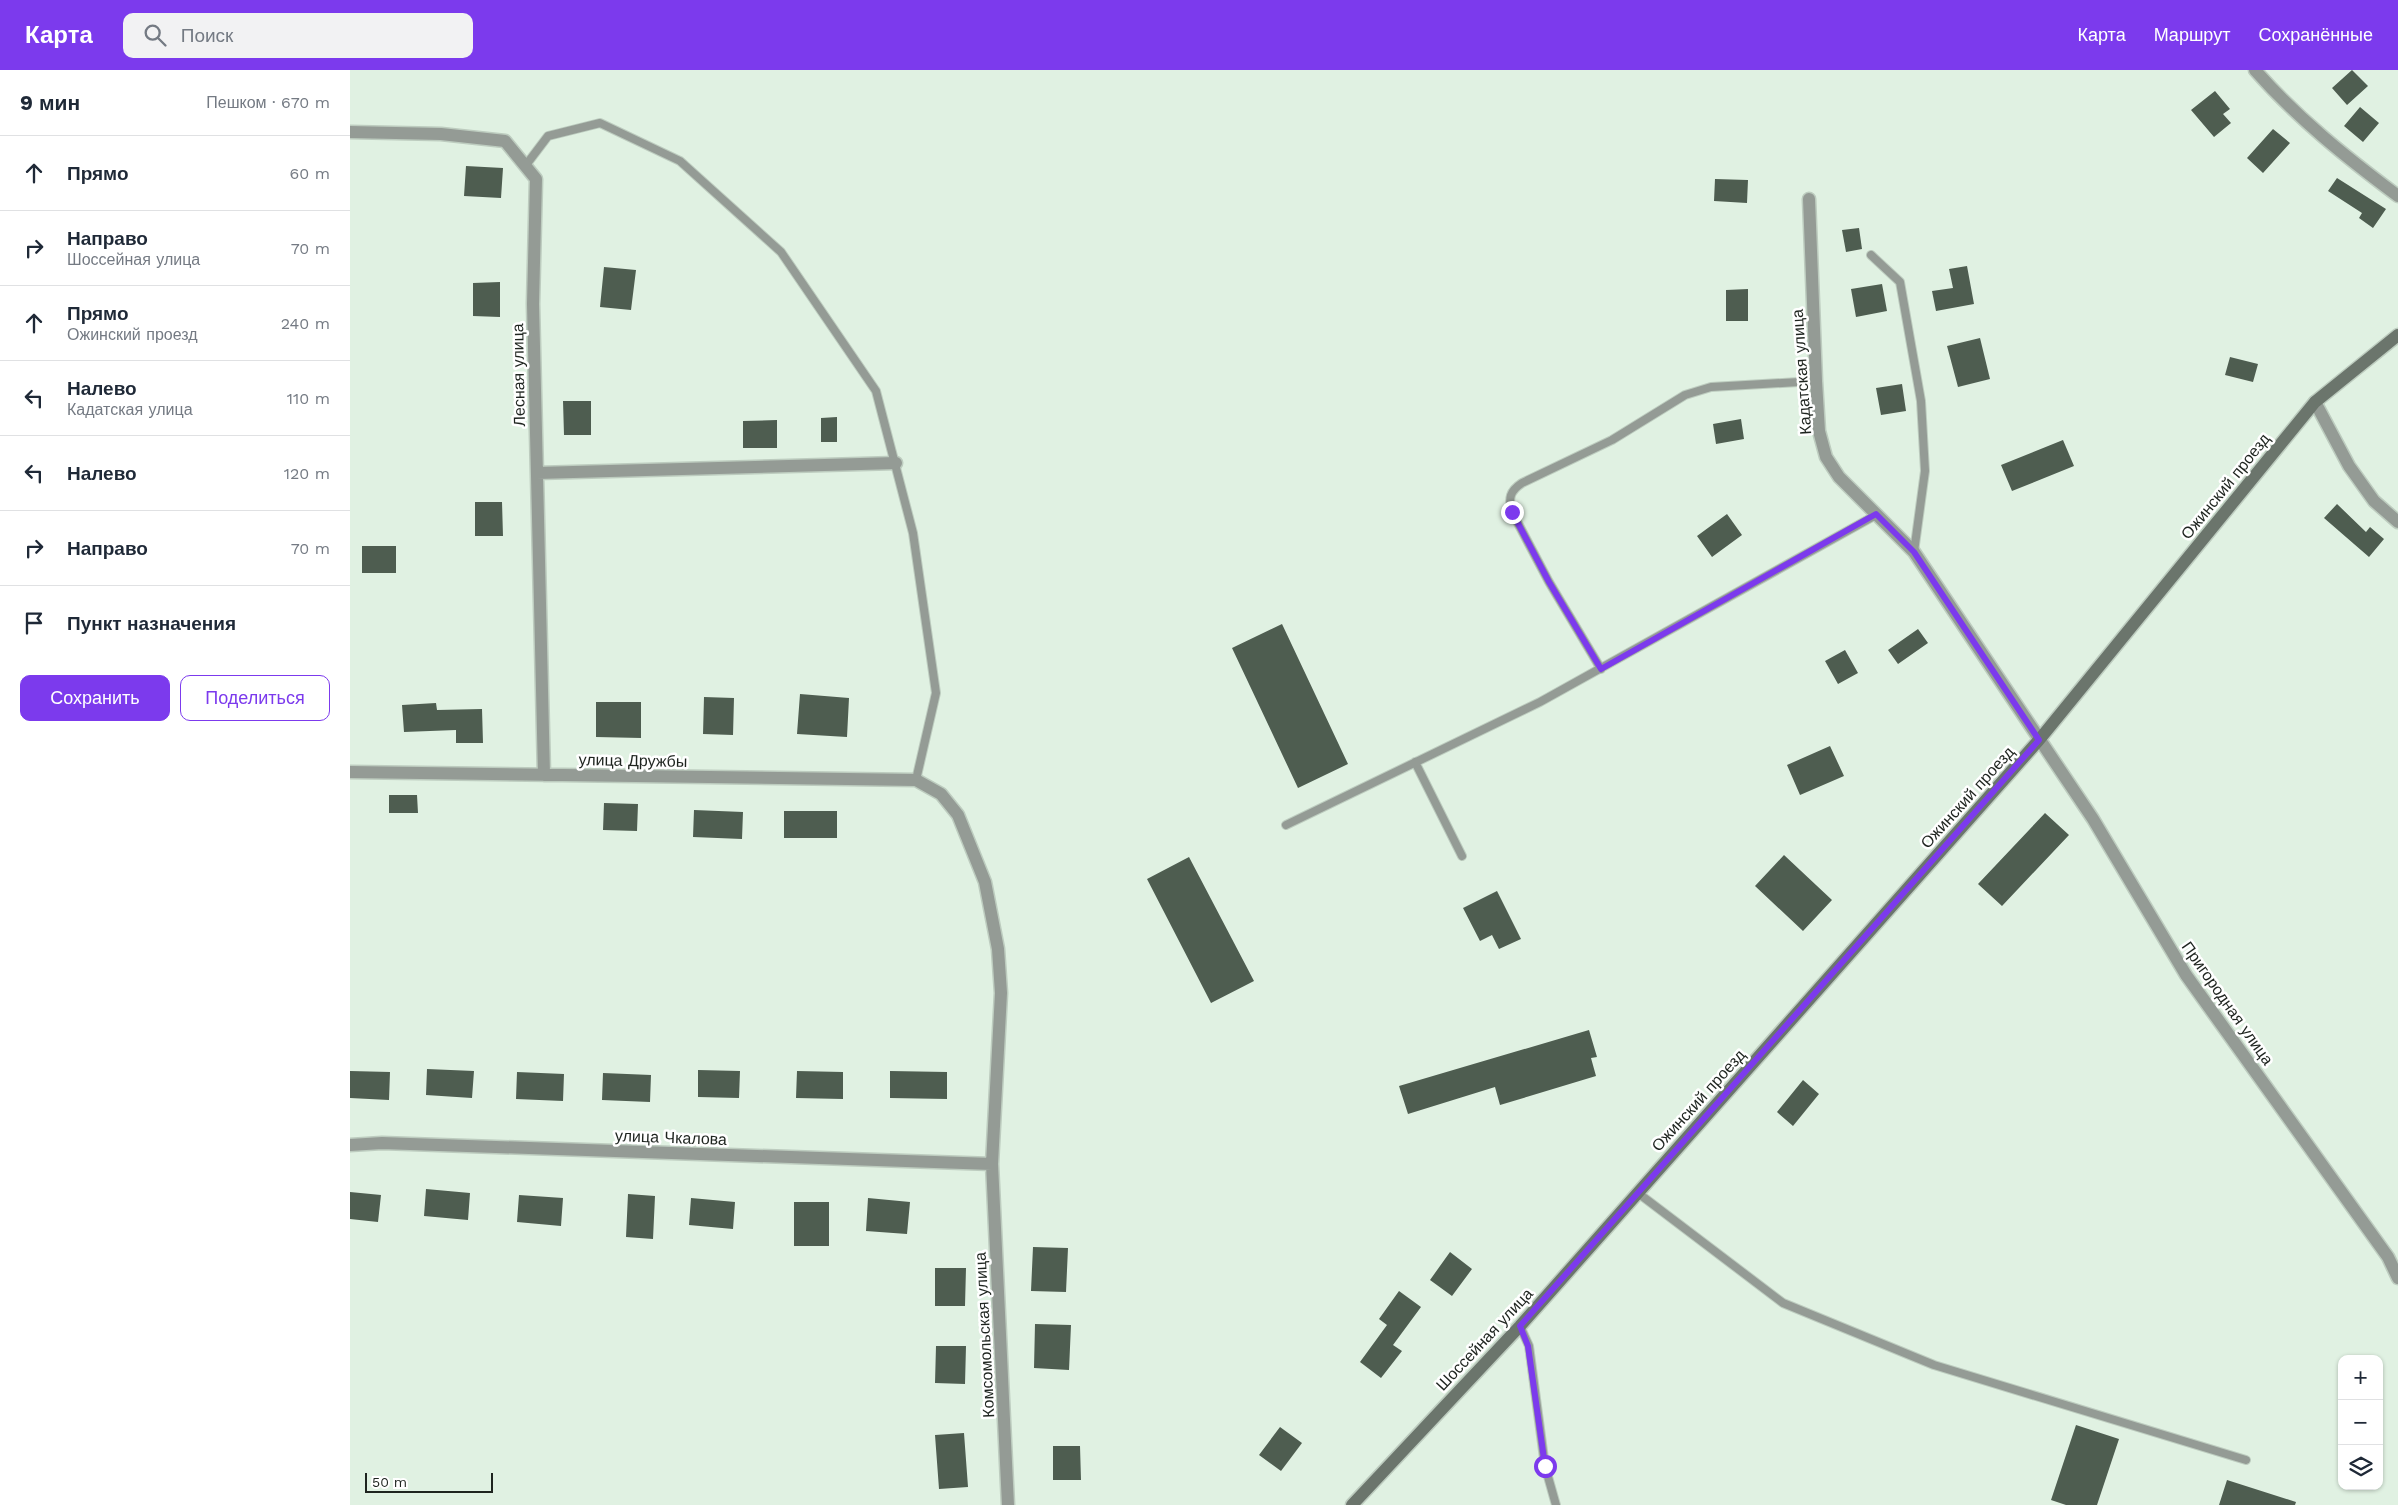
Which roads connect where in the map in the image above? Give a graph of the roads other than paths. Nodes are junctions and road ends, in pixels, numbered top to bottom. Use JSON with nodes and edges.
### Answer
{"nodes":[{"id":1,"x":2255,"y":70,"type":"edge"},
{"id":2,"x":350,"y":132,"type":"edge"},
{"id":3,"x":526,"y":165,"type":"junction"},
{"id":4,"x":2398,"y":196,"type":"edge"},
{"id":5,"x":1809,"y":199,"type":"dead end"},
{"id":6,"x":1871,"y":255,"type":"dead end"},
{"id":7,"x":2398,"y":335,"type":"edge"},
{"id":8,"x":1816,"y":381,"type":"junction"},
{"id":9,"x":2314,"y":402,"type":"junction"},
{"id":10,"x":896,"y":463,"type":"junction"},
{"id":11,"x":537,"y":473,"type":"junction"},
{"id":12,"x":1876,"y":514,"type":"junction"},
{"id":13,"x":2398,"y":522,"type":"edge"},
{"id":14,"x":1914,"y":552,"type":"junction"},
{"id":15,"x":1601,"y":669,"type":"junction"},
{"id":16,"x":2039,"y":740,"type":"junction"},
{"id":17,"x":1415,"y":762,"type":"junction"},
{"id":18,"x":350,"y":772,"type":"edge"},
{"id":19,"x":544,"y":775,"type":"junction"},
{"id":20,"x":916,"y":780,"type":"junction"},
{"id":21,"x":1286,"y":825,"type":"dead end"},
{"id":22,"x":1462,"y":856,"type":"dead end"},
{"id":23,"x":350,"y":1145,"type":"edge"},
{"id":24,"x":992,"y":1164,"type":"junction"},
{"id":25,"x":1638,"y":1193,"type":"junction"},
{"id":26,"x":2398,"y":1278,"type":"edge"},
{"id":27,"x":1520,"y":1326,"type":"junction"},
{"id":28,"x":2246,"y":1460,"type":"dead end"},
{"id":29,"x":1008,"y":1505,"type":"edge"},
{"id":30,"x":1352,"y":1505,"type":"edge"},
{"id":31,"x":1556,"y":1505,"type":"edge"}],
"edges":[{"from":1,"to":4,"type":"street"},
{"from":2,"to":3,"type":"street","name":"Лесная улица"},
{"from":3,"to":10,"type":"lane"},
{"from":3,"to":11,"type":"street","name":"Лесная улица"},
{"from":5,"to":8,"type":"street","name":"Кадатская улица"},
{"from":6,"to":14,"type":"lane"},
{"from":7,"to":9,"type":"main road","name":"Ожинский проезд"},
{"from":8,"to":12,"type":"street","name":"Кадатская улица"},
{"from":8,"to":15,"type":"lane"},
{"from":9,"to":13,"type":"street"},
{"from":9,"to":16,"type":"main road","name":"Ожинский проезд"},
{"from":10,"to":11,"type":"street"},
{"from":10,"to":20,"type":"lane"},
{"from":11,"to":19,"type":"street","name":"Лесная улица"},
{"from":12,"to":14,"type":"street","name":"Кадатская улица"},
{"from":12,"to":15,"type":"lane"},
{"from":14,"to":16,"type":"street","name":"Кадатская улица"},
{"from":15,"to":17,"type":"lane"},
{"from":16,"to":25,"type":"main road","name":"Ожинский проезд"},
{"from":16,"to":26,"type":"street","name":"Пригородная улица"},
{"from":17,"to":21,"type":"lane"},
{"from":17,"to":22,"type":"lane"},
{"from":18,"to":19,"type":"street","name":"улица Дружбы"},
{"from":19,"to":20,"type":"street","name":"улица Дружбы"},
{"from":20,"to":24,"type":"street","name":"Комсомольская улица"},
{"from":23,"to":24,"type":"street","name":"улица Чкалова"},
{"from":24,"to":29,"type":"street","name":"Комсомольская улица"},
{"from":25,"to":27,"type":"main road","name":"Шоссейная улица"},
{"from":25,"to":28,"type":"lane"},
{"from":27,"to":30,"type":"main road","name":"Шоссейная улица"},
{"from":27,"to":31,"type":"lane"}]}
